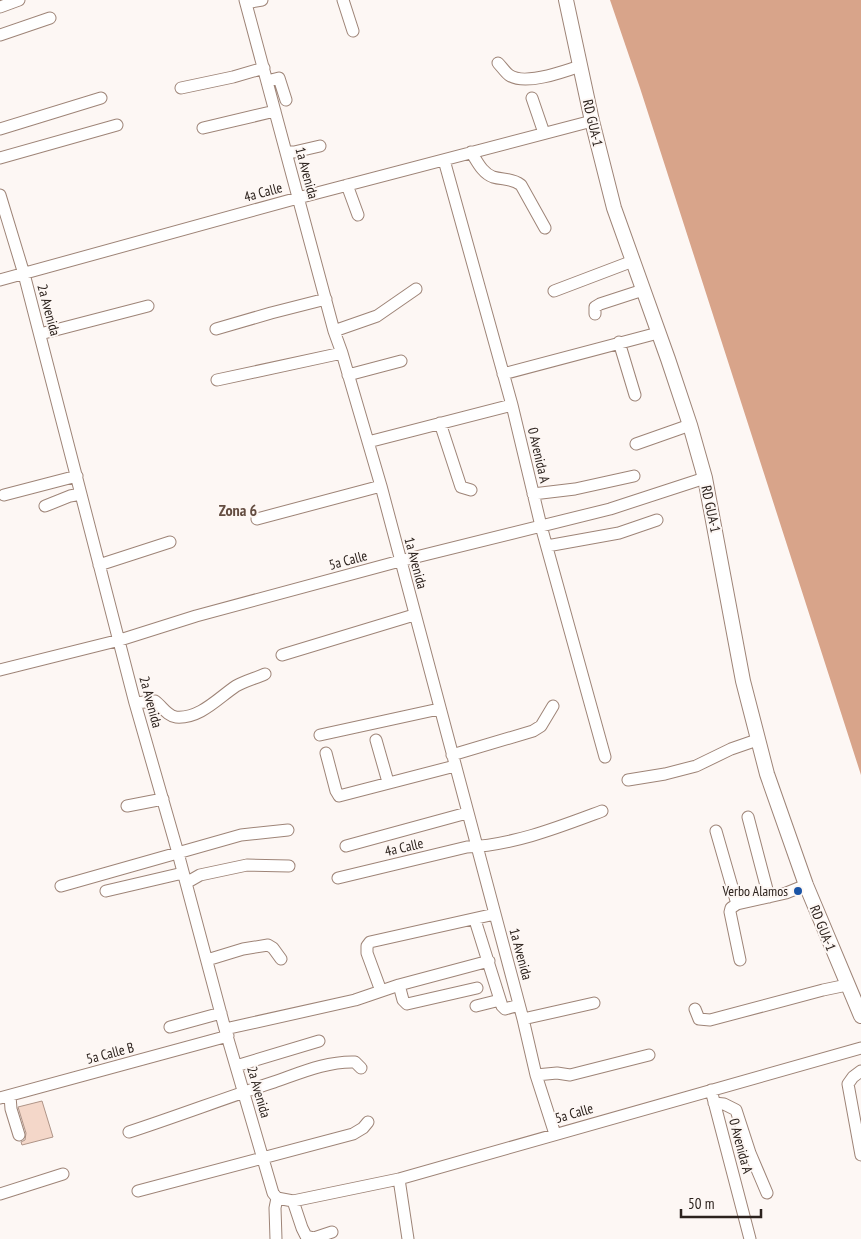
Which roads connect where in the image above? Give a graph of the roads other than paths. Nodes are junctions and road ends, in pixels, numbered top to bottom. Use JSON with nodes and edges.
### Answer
{"nodes":[{"id":1,"x":19,"y":0,"type":"edge"},
{"id":2,"x":262,"y":0,"type":"edge"},
{"id":3,"x":343,"y":0,"type":"edge"},
{"id":4,"x":566,"y":0,"type":"edge"},
{"id":5,"x":246,"y":1,"type":"edge"},
{"id":6,"x":0,"y":7,"type":"edge"},
{"id":7,"x":50,"y":18,"type":"dead end"},
{"id":8,"x":353,"y":32,"type":"dead end"},
{"id":9,"x":0,"y":35,"type":"edge"},
{"id":10,"x":498,"y":63,"type":"dead end"},
{"id":11,"x":580,"y":66,"type":"junction"},
{"id":12,"x":264,"y":68,"type":"junction"},
{"id":13,"x":267,"y":81,"type":"junction"},
{"id":14,"x":181,"y":88,"type":"dead end"},
{"id":15,"x":101,"y":98,"type":"dead end"},
{"id":16,"x":532,"y":98,"type":"dead end"},
{"id":17,"x":286,"y":100,"type":"dead end"},
{"id":18,"x":275,"y":111,"type":"junction"},
{"id":19,"x":592,"y":121,"type":"junction"},
{"id":20,"x":117,"y":125,"type":"dead end"},
{"id":21,"x":203,"y":128,"type":"dead end"},
{"id":22,"x":0,"y":129,"type":"edge"},
{"id":23,"x":544,"y":133,"type":"junction"},
{"id":24,"x":320,"y":146,"type":"dead end"},
{"id":25,"x":286,"y":152,"type":"junction"},
{"id":26,"x":471,"y":152,"type":"junction"},
{"id":27,"x":0,"y":158,"type":"edge"},
{"id":28,"x":444,"y":160,"type":"junction"},
{"id":29,"x":346,"y":185,"type":"junction"},
{"id":30,"x":0,"y":195,"type":"edge"},
{"id":31,"x":298,"y":198,"type":"junction"},
{"id":32,"x":2,"y":208,"type":"edge"},
{"id":33,"x":358,"y":215,"type":"dead end"},
{"id":34,"x":545,"y":228,"type":"dead end"},
{"id":35,"x":632,"y":261,"type":"junction"},
{"id":36,"x":24,"y":274,"type":"junction"},
{"id":37,"x":0,"y":280,"type":"edge"},
{"id":38,"x":416,"y":289,"type":"dead end"},
{"id":39,"x":643,"y":290,"type":"junction"},
{"id":40,"x":554,"y":291,"type":"dead end"},
{"id":41,"x":326,"y":299,"type":"junction"},
{"id":42,"x":148,"y":306,"type":"dead end"},
{"id":43,"x":595,"y":314,"type":"dead end"},
{"id":44,"x":216,"y":329,"type":"dead end"},
{"id":45,"x":334,"y":331,"type":"junction"},
{"id":46,"x":658,"y":333,"type":"junction"},
{"id":47,"x":40,"y":334,"type":"junction"},
{"id":48,"x":619,"y":342,"type":"junction"},
{"id":49,"x":342,"y":352,"type":"junction"},
{"id":50,"x":402,"y":361,"type":"dead end"},
{"id":51,"x":503,"y":374,"type":"junction"},
{"id":52,"x":348,"y":375,"type":"junction"},
{"id":53,"x":217,"y":380,"type":"dead end"},
{"id":54,"x":635,"y":395,"type":"dead end"},
{"id":55,"x":512,"y":405,"type":"junction"},
{"id":56,"x":440,"y":423,"type":"junction"},
{"id":57,"x":690,"y":425,"type":"junction"},
{"id":58,"x":368,"y":442,"type":"junction"},
{"id":59,"x":636,"y":444,"type":"dead end"},
{"id":60,"x":77,"y":476,"type":"junction"},
{"id":61,"x":634,"y":476,"type":"dead end"},
{"id":62,"x":705,"y":478,"type":"junction"},
{"id":63,"x":381,"y":486,"type":"junction"},
{"id":64,"x":471,"y":490,"type":"dead end"},
{"id":65,"x":81,"y":494,"type":"junction"},
{"id":66,"x":533,"y":494,"type":"junction"},
{"id":67,"x":4,"y":495,"type":"dead end"},
{"id":68,"x":45,"y":506,"type":"dead end"},
{"id":69,"x":257,"y":519,"type":"dead end"},
{"id":70,"x":657,"y":520,"type":"dead end"},
{"id":71,"x":541,"y":526,"type":"junction"},
{"id":72,"x":170,"y":542,"type":"dead end"},
{"id":73,"x":547,"y":546,"type":"junction"},
{"id":74,"x":400,"y":561,"type":"junction"},
{"id":75,"x":99,"y":565,"type":"junction"},
{"id":76,"x":414,"y":615,"type":"junction"},
{"id":77,"x":120,"y":640,"type":"junction"},
{"id":78,"x":282,"y":655,"type":"dead end"},
{"id":79,"x":0,"y":670,"type":"edge"},
{"id":80,"x":265,"y":674,"type":"dead end"},
{"id":81,"x":135,"y":703,"type":"junction"},
{"id":82,"x":553,"y":706,"type":"dead end"},
{"id":83,"x":439,"y":708,"type":"junction"},
{"id":84,"x":320,"y":734,"type":"dead end"},
{"id":85,"x":376,"y":740,"type":"dead end"},
{"id":86,"x":757,"y":740,"type":"junction"},
{"id":87,"x":326,"y":753,"type":"dead end"},
{"id":88,"x":605,"y":757,"type":"dead end"},
{"id":89,"x":454,"y":760,"type":"junction"},
{"id":90,"x":628,"y":780,"type":"dead end"},
{"id":91,"x":388,"y":782,"type":"junction"},
{"id":92,"x":163,"y":799,"type":"junction"},
{"id":93,"x":128,"y":806,"type":"dead end"},
{"id":94,"x":602,"y":811,"type":"dead end"},
{"id":95,"x":467,"y":813,"type":"junction"},
{"id":96,"x":748,"y":817,"type":"dead end"},
{"id":97,"x":288,"y":830,"type":"dead end"},
{"id":98,"x":716,"y":831,"type":"dead end"},
{"id":99,"x":346,"y":846,"type":"dead end"},
{"id":100,"x":476,"y":847,"type":"junction"},
{"id":101,"x":178,"y":853,"type":"junction"},
{"id":102,"x":289,"y":866,"type":"dead end"},
{"id":103,"x":185,"y":878,"type":"junction"},
{"id":104,"x":338,"y":878,"type":"dead end"},
{"id":105,"x":806,"y":885,"type":"junction"},
{"id":106,"x":60,"y":886,"type":"dead end"},
{"id":107,"x":106,"y":891,"type":"dead end"},
{"id":108,"x":769,"y":897,"type":"junction"},
{"id":109,"x":737,"y":904,"type":"junction"},
{"id":110,"x":495,"y":914,"type":"junction"},
{"id":111,"x":475,"y":920,"type":"junction"},
{"id":112,"x":281,"y":959,"type":"dead end"},
{"id":113,"x":207,"y":960,"type":"junction"},
{"id":114,"x":740,"y":960,"type":"dead end"},
{"id":115,"x":489,"y":961,"type":"junction"},
{"id":116,"x":399,"y":985,"type":"junction"},
{"id":117,"x":847,"y":985,"type":"junction"},
{"id":118,"x":477,"y":988,"type":"dead end"},
{"id":119,"x":382,"y":991,"type":"junction"},
{"id":120,"x":500,"y":1000,"type":"junction"},
{"id":121,"x":594,"y":1003,"type":"dead end"},
{"id":122,"x":519,"y":1005,"type":"junction"},
{"id":123,"x":476,"y":1006,"type":"dead end"},
{"id":124,"x":695,"y":1009,"type":"dead end"},
{"id":125,"x":221,"y":1013,"type":"junction"},
{"id":126,"x":861,"y":1016,"type":"edge"},
{"id":127,"x":523,"y":1019,"type":"junction"},
{"id":128,"x":170,"y":1027,"type":"dead end"},
{"id":129,"x":226,"y":1033,"type":"junction"},
{"id":130,"x":319,"y":1041,"type":"dead end"},
{"id":131,"x":861,"y":1048,"type":"edge"},
{"id":132,"x":649,"y":1054,"type":"dead end"},
{"id":133,"x":236,"y":1066,"type":"junction"},
{"id":134,"x":361,"y":1068,"type":"dead end"},
{"id":135,"x":861,"y":1071,"type":"edge"},
{"id":136,"x":536,"y":1075,"type":"junction"},
{"id":137,"x":711,"y":1090,"type":"junction"},
{"id":138,"x":243,"y":1091,"type":"junction"},
{"id":139,"x":5,"y":1097,"type":"edge"},
{"id":140,"x":714,"y":1103,"type":"junction"},
{"id":141,"x":368,"y":1122,"type":"dead end"},
{"id":142,"x":129,"y":1132,"type":"dead end"},
{"id":143,"x":555,"y":1134,"type":"junction"},
{"id":144,"x":19,"y":1135,"type":"dead end"},
{"id":145,"x":861,"y":1155,"type":"edge"},
{"id":146,"x":263,"y":1158,"type":"junction"},
{"id":147,"x":63,"y":1174,"type":"dead end"},
{"id":148,"x":399,"y":1179,"type":"junction"},
{"id":149,"x":138,"y":1191,"type":"dead end"},
{"id":150,"x":767,"y":1193,"type":"dead end"},
{"id":151,"x":0,"y":1194,"type":"edge"},
{"id":152,"x":277,"y":1198,"type":"junction"},
{"id":153,"x":293,"y":1201,"type":"junction"},
{"id":154,"x":332,"y":1232,"type":"dead end"},
{"id":155,"x":276,"y":1239,"type":"edge"},
{"id":156,"x":408,"y":1239,"type":"edge"},
{"id":157,"x":750,"y":1239,"type":"edge"}],
"edges":[{"from":1,"to":6,"type":"street"},
{"from":2,"to":5,"type":"street"},
{"from":3,"to":8,"type":"street"},
{"from":4,"to":11,"type":"main road","name":"RD GUA-1"},
{"from":5,"to":12,"type":"street","name":"1a Avenida"},
{"from":7,"to":9,"type":"street"},
{"from":10,"to":11,"type":"street"},
{"from":11,"to":19,"type":"main road","name":"RD GUA-1"},
{"from":12,"to":13,"type":"street","name":"1a Avenida"},
{"from":12,"to":14,"type":"street"},
{"from":13,"to":17,"type":"street"},
{"from":13,"to":18,"type":"street","name":"1a Avenida"},
{"from":15,"to":22,"type":"street"},
{"from":16,"to":23,"type":"street"},
{"from":18,"to":21,"type":"street"},
{"from":18,"to":25,"type":"street","name":"1a Avenida"},
{"from":19,"to":23,"type":"street","name":"4a Calle"},
{"from":19,"to":35,"type":"main road","name":"RD GUA-1"},
{"from":20,"to":27,"type":"street"},
{"from":23,"to":26,"type":"street","name":"4a Calle"},
{"from":24,"to":25,"type":"street"},
{"from":25,"to":31,"type":"street","name":"1a Avenida"},
{"from":26,"to":28,"type":"street","name":"4a Calle"},
{"from":26,"to":34,"type":"street"},
{"from":28,"to":29,"type":"street","name":"4a Calle"},
{"from":28,"to":51,"type":"street","name":"0 Avenida A"},
{"from":29,"to":31,"type":"street","name":"4a Calle"},
{"from":29,"to":33,"type":"street"},
{"from":30,"to":32,"type":"street","name":"2a Avenida"},
{"from":31,"to":36,"type":"street","name":"4a Calle"},
{"from":31,"to":41,"type":"street","name":"1a Avenida"},
{"from":32,"to":36,"type":"street","name":"2a Avenida"},
{"from":35,"to":39,"type":"main road","name":"RD GUA-1"},
{"from":35,"to":40,"type":"street"},
{"from":36,"to":37,"type":"street","name":"4a Calle"},
{"from":36,"to":47,"type":"street","name":"2a Avenida"},
{"from":38,"to":45,"type":"street"},
{"from":39,"to":43,"type":"street"},
{"from":39,"to":46,"type":"main road","name":"RD GUA-1"},
{"from":41,"to":44,"type":"street"},
{"from":41,"to":45,"type":"street","name":"1a Avenida"},
{"from":42,"to":47,"type":"street"},
{"from":45,"to":49,"type":"street","name":"1a Avenida"},
{"from":46,"to":48,"type":"street"},
{"from":46,"to":57,"type":"main road","name":"RD GUA-1"},
{"from":47,"to":60,"type":"street","name":"2a Avenida"},
{"from":48,"to":51,"type":"street"},
{"from":48,"to":54,"type":"street"},
{"from":49,"to":52,"type":"street","name":"1a Avenida"},
{"from":49,"to":53,"type":"street"},
{"from":50,"to":52,"type":"street"},
{"from":51,"to":55,"type":"street","name":"0 Avenida A"},
{"from":52,"to":58,"type":"street","name":"1a Avenida"},
{"from":55,"to":56,"type":"street"},
{"from":55,"to":66,"type":"street","name":"0 Avenida A"},
{"from":56,"to":58,"type":"street"},
{"from":56,"to":64,"type":"street"},
{"from":57,"to":59,"type":"street"},
{"from":57,"to":62,"type":"main road","name":"RD GUA-1"},
{"from":58,"to":63,"type":"street","name":"1a Avenida"},
{"from":60,"to":65,"type":"street","name":"2a Avenida"},
{"from":60,"to":67,"type":"street"},
{"from":61,"to":66,"type":"street"},
{"from":62,"to":71,"type":"street","name":"5a Calle"},
{"from":62,"to":86,"type":"main road","name":"RD GUA-1"},
{"from":63,"to":69,"type":"street"},
{"from":63,"to":74,"type":"street","name":"1a Avenida"},
{"from":65,"to":68,"type":"street"},
{"from":65,"to":75,"type":"street","name":"2a Avenida"},
{"from":66,"to":71,"type":"street","name":"0 Avenida A"},
{"from":70,"to":73,"type":"street"},
{"from":71,"to":73,"type":"street","name":"0 Avenida A"},
{"from":71,"to":74,"type":"street","name":"5a Calle"},
{"from":72,"to":75,"type":"street"},
{"from":73,"to":88,"type":"street","name":"0 Avenida A"},
{"from":74,"to":76,"type":"street","name":"1a Avenida"},
{"from":74,"to":77,"type":"street","name":"5a Calle"},
{"from":75,"to":77,"type":"street","name":"2a Avenida"},
{"from":76,"to":78,"type":"street"},
{"from":76,"to":83,"type":"street","name":"1a Avenida"},
{"from":77,"to":79,"type":"street","name":"5a Calle"},
{"from":77,"to":81,"type":"street","name":"2a Avenida"},
{"from":80,"to":81,"type":"street"},
{"from":81,"to":92,"type":"street","name":"2a Avenida"},
{"from":82,"to":89,"type":"street"},
{"from":83,"to":84,"type":"street"},
{"from":83,"to":89,"type":"street","name":"1a Avenida"},
{"from":85,"to":91,"type":"street"},
{"from":86,"to":90,"type":"street"},
{"from":86,"to":105,"type":"main road","name":"RD GUA-1"},
{"from":87,"to":91,"type":"street"},
{"from":89,"to":91,"type":"street"},
{"from":89,"to":95,"type":"street","name":"1a Avenida"},
{"from":92,"to":93,"type":"street"},
{"from":92,"to":101,"type":"street","name":"2a Avenida"},
{"from":94,"to":100,"type":"street","name":"4a Calle"},
{"from":95,"to":99,"type":"street"},
{"from":95,"to":100,"type":"street","name":"1a Avenida"},
{"from":96,"to":108,"type":"street"},
{"from":97,"to":101,"type":"street"},
{"from":98,"to":109,"type":"street"},
{"from":100,"to":104,"type":"street","name":"4a Calle"},
{"from":100,"to":110,"type":"street","name":"1a Avenida"},
{"from":101,"to":103,"type":"street","name":"2a Avenida"},
{"from":101,"to":106,"type":"street"},
{"from":102,"to":103,"type":"street"},
{"from":103,"to":107,"type":"street"},
{"from":103,"to":113,"type":"street","name":"2a Avenida"},
{"from":105,"to":108,"type":"street"},
{"from":105,"to":117,"type":"main road","name":"RD GUA-1"},
{"from":108,"to":109,"type":"street"},
{"from":109,"to":114,"type":"street"},
{"from":110,"to":111,"type":"street"},
{"from":110,"to":122,"type":"street","name":"1a Avenida"},
{"from":111,"to":115,"type":"street"},
{"from":111,"to":119,"type":"street"},
{"from":112,"to":113,"type":"street"},
{"from":113,"to":125,"type":"street","name":"2a Avenida"},
{"from":115,"to":116,"type":"street","name":"5a Calle B"},
{"from":115,"to":120,"type":"street"},
{"from":116,"to":118,"type":"street"},
{"from":116,"to":119,"type":"street","name":"5a Calle B"},
{"from":117,"to":124,"type":"street"},
{"from":117,"to":126,"type":"main road","name":"RD GUA-1"},
{"from":119,"to":129,"type":"street","name":"5a Calle B"},
{"from":120,"to":122,"type":"street"},
{"from":120,"to":123,"type":"street"},
{"from":121,"to":127,"type":"street"},
{"from":122,"to":127,"type":"street","name":"1a Avenida"},
{"from":125,"to":128,"type":"street"},
{"from":125,"to":129,"type":"street","name":"2a Avenida"},
{"from":127,"to":136,"type":"street","name":"1a Avenida"},
{"from":129,"to":133,"type":"street","name":"2a Avenida"},
{"from":129,"to":139,"type":"street","name":"5a Calle B"},
{"from":130,"to":133,"type":"street"},
{"from":131,"to":137,"type":"street","name":"5a Calle"},
{"from":132,"to":136,"type":"street"},
{"from":133,"to":138,"type":"street","name":"2a Avenida"},
{"from":134,"to":138,"type":"street"},
{"from":135,"to":145,"type":"street"},
{"from":136,"to":143,"type":"street","name":"1a Avenida"},
{"from":137,"to":140,"type":"street","name":"0 Avenida A"},
{"from":137,"to":143,"type":"street","name":"5a Calle"},
{"from":138,"to":142,"type":"street"},
{"from":138,"to":146,"type":"street","name":"2a Avenida"},
{"from":139,"to":144,"type":"street"},
{"from":140,"to":150,"type":"street"},
{"from":140,"to":157,"type":"street","name":"0 Avenida A"},
{"from":141,"to":146,"type":"street"},
{"from":143,"to":148,"type":"street","name":"5a Calle"},
{"from":146,"to":149,"type":"street"},
{"from":146,"to":152,"type":"street","name":"2a Avenida"},
{"from":147,"to":151,"type":"street"},
{"from":148,"to":153,"type":"street","name":"5a Calle"},
{"from":148,"to":156,"type":"street"},
{"from":152,"to":153,"type":"street"},
{"from":152,"to":155,"type":"street"},
{"from":153,"to":154,"type":"street"}]}
